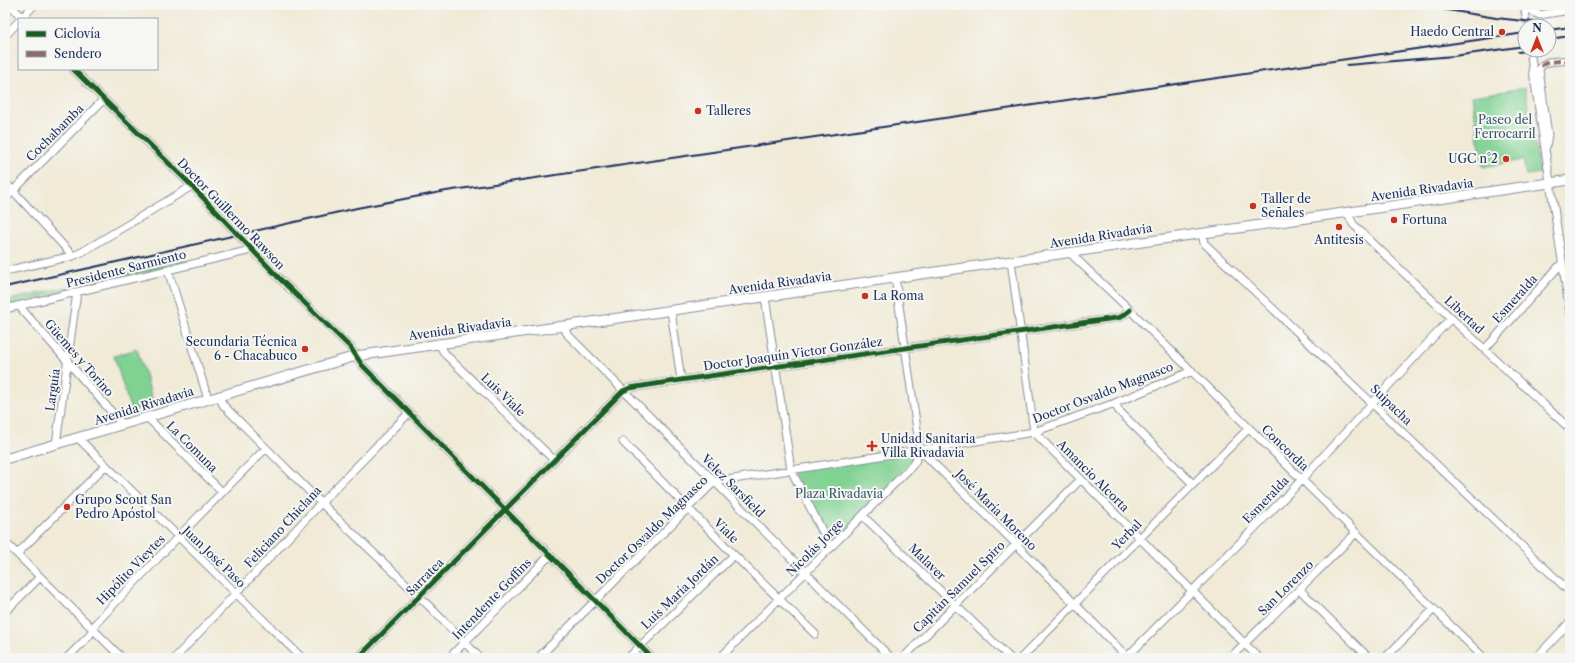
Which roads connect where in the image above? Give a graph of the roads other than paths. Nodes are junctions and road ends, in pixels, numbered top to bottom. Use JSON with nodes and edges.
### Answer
{"nodes":[{"id":1,"x":10,"y":5,"type":"edge"},
{"id":2,"x":34,"y":5,"type":"edge"},
{"id":3,"x":1524,"y":5,"type":"edge"},
{"id":4,"x":1532,"y":8,"type":"edge"},
{"id":5,"x":1570,"y":10,"type":"edge"},
{"id":6,"x":1526,"y":17,"type":"tunnel mouth"},
{"id":7,"x":21,"y":18,"type":"edge"},
{"id":8,"x":23,"y":18,"type":"edge"},
{"id":9,"x":18,"y":23,"type":"edge"},
{"id":10,"x":5,"y":36,"type":"edge"},
{"id":11,"x":1531,"y":58,"type":"edge"},
{"id":12,"x":1570,"y":60,"type":"edge"},
{"id":13,"x":74,"y":70,"type":"edge"},
{"id":14,"x":103,"y":100,"type":"junction"},
{"id":15,"x":1545,"y":153,"type":"junction"},
{"id":16,"x":1570,"y":180,"type":"edge"},
{"id":17,"x":5,"y":182,"type":"edge"},
{"id":18,"x":1550,"y":183,"type":"junction"},
{"id":19,"x":192,"y":186,"type":"junction"},
{"id":20,"x":13,"y":191,"type":"junction"},
{"id":21,"x":5,"y":199,"type":"edge"},
{"id":22,"x":1348,"y":213,"type":"junction"},
{"id":23,"x":1202,"y":233,"type":"junction"},
{"id":24,"x":251,"y":250,"type":"junction"},
{"id":25,"x":1070,"y":253,"type":"junction"},
{"id":26,"x":73,"y":256,"type":"junction"},
{"id":27,"x":1010,"y":261,"type":"junction"},
{"id":28,"x":1562,"y":263,"type":"junction"},
{"id":29,"x":168,"y":270,"type":"junction"},
{"id":30,"x":5,"y":271,"type":"edge"},
{"id":31,"x":895,"y":278,"type":"junction"},
{"id":32,"x":77,"y":292,"type":"junction"},
{"id":33,"x":765,"y":296,"type":"junction"},
{"id":34,"x":19,"y":306,"type":"junction"},
{"id":35,"x":5,"y":309,"type":"edge"},
{"id":36,"x":1130,"y":310,"type":"junction"},
{"id":37,"x":671,"y":311,"type":"junction"},
{"id":38,"x":1570,"y":313,"type":"edge"},
{"id":39,"x":1451,"y":318,"type":"junction"},
{"id":40,"x":563,"y":326,"type":"junction"},
{"id":41,"x":1020,"y":331,"type":"junction"},
{"id":42,"x":438,"y":343,"type":"junction"},
{"id":43,"x":905,"y":348,"type":"junction"},
{"id":44,"x":1485,"y":349,"type":"junction"},
{"id":45,"x":356,"y":356,"type":"junction"},
{"id":46,"x":68,"y":364,"type":"junction"},
{"id":47,"x":776,"y":367,"type":"junction"},
{"id":48,"x":1192,"y":371,"type":"junction"},
{"id":49,"x":681,"y":380,"type":"junction"},
{"id":50,"x":622,"y":391,"type":"junction"},
{"id":51,"x":218,"y":396,"type":"junction"},
{"id":52,"x":208,"y":399,"type":"junction"},
{"id":53,"x":1114,"y":403,"type":"junction"},
{"id":54,"x":1372,"y":403,"type":"junction"},
{"id":55,"x":409,"y":413,"type":"junction"},
{"id":56,"x":147,"y":417,"type":"junction"},
{"id":57,"x":122,"y":424,"type":"junction"},
{"id":58,"x":1248,"y":428,"type":"junction"},
{"id":59,"x":1570,"y":429,"type":"edge"},
{"id":60,"x":1034,"y":432,"type":"junction"},
{"id":61,"x":78,"y":438,"type":"junction"},
{"id":62,"x":623,"y":442,"type":"dead end"},
{"id":63,"x":56,"y":444,"type":"junction"},
{"id":64,"x":266,"y":448,"type":"junction"},
{"id":65,"x":920,"y":450,"type":"junction"},
{"id":66,"x":5,"y":460,"type":"edge"},
{"id":67,"x":554,"y":460,"type":"junction"},
{"id":68,"x":105,"y":466,"type":"junction"},
{"id":69,"x":791,"y":470,"type":"junction"},
{"id":70,"x":1081,"y":479,"type":"junction"},
{"id":71,"x":1302,"y":480,"type":"junction"},
{"id":72,"x":714,"y":482,"type":"junction"},
{"id":73,"x":1194,"y":484,"type":"junction"},
{"id":74,"x":222,"y":492,"type":"junction"},
{"id":75,"x":321,"y":503,"type":"junction"},
{"id":76,"x":505,"y":509,"type":"junction"},
{"id":77,"x":689,"y":509,"type":"junction"},
{"id":78,"x":863,"y":516,"type":"junction"},
{"id":79,"x":1356,"y":533,"type":"junction"},
{"id":80,"x":178,"y":537,"type":"junction"},
{"id":81,"x":1140,"y":537,"type":"junction"},
{"id":82,"x":5,"y":542,"type":"edge"},
{"id":83,"x":1017,"y":545,"type":"junction"},
{"id":84,"x":831,"y":548,"type":"junction"},
{"id":85,"x":17,"y":554,"type":"junction"},
{"id":86,"x":550,"y":555,"type":"junction"},
{"id":87,"x":734,"y":555,"type":"junction"},
{"id":88,"x":806,"y":574,"type":"junction"},
{"id":89,"x":40,"y":577,"type":"junction"},
{"id":90,"x":1300,"y":590,"type":"junction"},
{"id":91,"x":1192,"y":591,"type":"junction"},
{"id":92,"x":1570,"y":592,"type":"edge"},
{"id":93,"x":236,"y":594,"type":"junction"},
{"id":94,"x":419,"y":596,"type":"junction"},
{"id":95,"x":779,"y":600,"type":"junction"},
{"id":96,"x":595,"y":601,"type":"junction"},
{"id":97,"x":1075,"y":605,"type":"junction"},
{"id":98,"x":956,"y":606,"type":"junction"},
{"id":99,"x":1434,"y":609,"type":"junction"},
{"id":100,"x":5,"y":612,"type":"edge"},
{"id":101,"x":1570,"y":622,"type":"edge"},
{"id":102,"x":93,"y":629,"type":"junction"},
{"id":103,"x":815,"y":634,"type":"dead end"},
{"id":104,"x":465,"y":642,"type":"junction"},
{"id":105,"x":1244,"y":644,"type":"junction"},
{"id":106,"x":640,"y":646,"type":"junction"},
{"id":107,"x":67,"y":658,"type":"edge"},
{"id":108,"x":122,"y":658,"type":"edge"},
{"id":109,"x":175,"y":658,"type":"edge"},
{"id":110,"x":302,"y":658,"type":"edge"},
{"id":111,"x":358,"y":658,"type":"edge"},
{"id":112,"x":449,"y":658,"type":"edge"},
{"id":113,"x":480,"y":658,"type":"edge"},
{"id":114,"x":538,"y":658,"type":"edge"},
{"id":115,"x":628,"y":658,"type":"edge"},
{"id":116,"x":652,"y":658,"type":"edge"},
{"id":117,"x":720,"y":658,"type":"edge"},
{"id":118,"x":891,"y":658,"type":"edge"},
{"id":119,"x":903,"y":658,"type":"edge"},
{"id":120,"x":1010,"y":658,"type":"edge"},
{"id":121,"x":1021,"y":658,"type":"edge"},
{"id":122,"x":1127,"y":658,"type":"edge"},
{"id":123,"x":1230,"y":658,"type":"edge"},
{"id":124,"x":1259,"y":658,"type":"edge"},
{"id":125,"x":1369,"y":658,"type":"edge"},
{"id":126,"x":1385,"y":658,"type":"edge"},
{"id":127,"x":1484,"y":658,"type":"edge"},
{"id":128,"x":1536,"y":658,"type":"edge"}],
"edges":[{"from":1,"to":7,"type":"street"},
{"from":2,"to":8,"type":"street"},
{"from":3,"to":6,"type":"street"},
{"from":4,"to":5,"type":"street"},
{"from":9,"to":10,"type":"street"},
{"from":11,"to":15,"type":"street"},
{"from":12,"to":15,"type":"street"},
{"from":13,"to":14,"type":"street","name":"Doctor Guillermo Rawson"},
{"from":14,"to":19,"type":"street","name":"Doctor Guillermo Rawson"},
{"from":14,"to":20,"type":"street","name":"Cochabamba"},
{"from":15,"to":18,"type":"street"},
{"from":16,"to":18,"type":"main road","name":"Avenida Rivadavia"},
{"from":17,"to":20,"type":"street"},
{"from":18,"to":22,"type":"main road","name":"Avenida Rivadavia"},
{"from":18,"to":28,"type":"street"},
{"from":19,"to":24,"type":"street","name":"Doctor Guillermo Rawson"},
{"from":19,"to":26,"type":"street"},
{"from":20,"to":21,"type":"street","name":"Cochabamba"},
{"from":20,"to":26,"type":"street"},
{"from":22,"to":23,"type":"main road","name":"Avenida Rivadavia"},
{"from":22,"to":39,"type":"street","name":"Libertad"},
{"from":23,"to":25,"type":"main road","name":"Avenida Rivadavia"},
{"from":23,"to":54,"type":"street","name":"Suipacha"},
{"from":24,"to":29,"type":"street","name":"Presidente Sarmiento"},
{"from":24,"to":45,"type":"street","name":"Doctor Guillermo Rawson"},
{"from":25,"to":27,"type":"main road","name":"Avenida Rivadavia"},
{"from":25,"to":36,"type":"street","name":"Concordia"},
{"from":26,"to":30,"type":"street"},
{"from":27,"to":31,"type":"main road","name":"Avenida Rivadavia"},
{"from":27,"to":41,"type":"street"},
{"from":28,"to":38,"type":"street"},
{"from":28,"to":44,"type":"street","name":"Esmeralda"},
{"from":29,"to":32,"type":"street","name":"Presidente Sarmiento"},
{"from":29,"to":52,"type":"street"},
{"from":31,"to":33,"type":"main road","name":"Avenida Rivadavia"},
{"from":31,"to":43,"type":"street"},
{"from":32,"to":34,"type":"street","name":"Presidente Sarmiento"},
{"from":32,"to":46,"type":"street","name":"Larguía"},
{"from":33,"to":37,"type":"main road","name":"Avenida Rivadavia"},
{"from":33,"to":47,"type":"street"},
{"from":34,"to":35,"type":"street","name":"Presidente Sarmiento"},
{"from":34,"to":46,"type":"street","name":"Güemes y Torino"},
{"from":36,"to":41,"type":"street","name":"Doctor Joaquín Victor González"},
{"from":36,"to":48,"type":"street","name":"Concordia"},
{"from":37,"to":40,"type":"main road","name":"Avenida Rivadavia"},
{"from":37,"to":49,"type":"street"},
{"from":39,"to":44,"type":"street","name":"Libertad"},
{"from":39,"to":54,"type":"street","name":"Esmeralda"},
{"from":40,"to":42,"type":"main road","name":"Avenida Rivadavia"},
{"from":40,"to":50,"type":"street","name":"Velez Sarsfield"},
{"from":41,"to":43,"type":"street","name":"Doctor Joaquín Victor González"},
{"from":41,"to":60,"type":"street"},
{"from":42,"to":45,"type":"main road","name":"Avenida Rivadavia"},
{"from":42,"to":67,"type":"street","name":"Luis Viale"},
{"from":43,"to":47,"type":"street","name":"Doctor Joaquín Victor González"},
{"from":43,"to":65,"type":"street"},
{"from":44,"to":59,"type":"street","name":"Libertad"},
{"from":45,"to":51,"type":"main road","name":"Avenida Rivadavia"},
{"from":45,"to":55,"type":"street","name":"Doctor Guillermo Rawson"},
{"from":46,"to":57,"type":"street","name":"Güemes y Torino"},
{"from":46,"to":63,"type":"street","name":"Larguía"},
{"from":47,"to":49,"type":"street","name":"Doctor Joaquín Victor González"},
{"from":47,"to":69,"type":"street"},
{"from":48,"to":53,"type":"street","name":"Doctor Osvaldo Magnasco"},
{"from":48,"to":58,"type":"street","name":"Concordia"},
{"from":49,"to":50,"type":"street","name":"Doctor Joaquín Victor González"},
{"from":50,"to":67,"type":"street"},
{"from":50,"to":72,"type":"street","name":"Velez Sarsfield"},
{"from":51,"to":52,"type":"main road","name":"Avenida Rivadavia"},
{"from":51,"to":64,"type":"street"},
{"from":52,"to":56,"type":"main road","name":"Avenida Rivadavia"},
{"from":53,"to":60,"type":"street","name":"Doctor Osvaldo Magnasco"},
{"from":53,"to":73,"type":"street"},
{"from":54,"to":71,"type":"street","name":"Esmeralda"},
{"from":54,"to":92,"type":"street","name":"Suipacha"},
{"from":55,"to":75,"type":"street","name":"Feliciano Chiclana"},
{"from":55,"to":76,"type":"street","name":"Doctor Guillermo Rawson"},
{"from":56,"to":57,"type":"main road","name":"Avenida Rivadavia"},
{"from":56,"to":74,"type":"street","name":"La Comuna"},
{"from":57,"to":61,"type":"main road","name":"Avenida Rivadavia"},
{"from":58,"to":71,"type":"street","name":"Concordia"},
{"from":58,"to":73,"type":"street","name":"Yerbal"},
{"from":60,"to":65,"type":"street","name":"Doctor Osvaldo Magnasco"},
{"from":60,"to":70,"type":"street","name":"Amancio Alcorta"},
{"from":61,"to":63,"type":"main road","name":"Avenida Rivadavia"},
{"from":61,"to":68,"type":"street","name":"Juan José Paso"},
{"from":62,"to":77,"type":"street","name":"Viale"},
{"from":63,"to":66,"type":"main road","name":"Avenida Rivadavia"},
{"from":64,"to":74,"type":"street","name":"Hipólito Vieytes"},
{"from":64,"to":75,"type":"street"},
{"from":65,"to":69,"type":"street","name":"Doctor Osvaldo Magnasco"},
{"from":65,"to":78,"type":"street","name":"Nicolás Jorge"},
{"from":65,"to":83,"type":"street","name":"José María Moreno"},
{"from":67,"to":76,"type":"street"},
{"from":68,"to":80,"type":"street","name":"Juan José Paso"},
{"from":68,"to":85,"type":"street"},
{"from":69,"to":72,"type":"street","name":"Doctor Osvaldo Magnasco"},
{"from":69,"to":84,"type":"street"},
{"from":70,"to":81,"type":"street","name":"Amancio Alcorta"},
{"from":70,"to":83,"type":"street","name":"Capitán Samuel Spiro"},
{"from":71,"to":79,"type":"street","name":"Concordia"},
{"from":71,"to":91,"type":"street","name":"Esmeralda"},
{"from":72,"to":77,"type":"street","name":"Doctor Osvaldo Magnasco"},
{"from":72,"to":88,"type":"street","name":"Velez Sarsfield"},
{"from":73,"to":81,"type":"street","name":"Yerbal"},
{"from":74,"to":80,"type":"street","name":"Hipólito Vieytes"},
{"from":75,"to":93,"type":"street","name":"Feliciano Chiclana"},
{"from":75,"to":94,"type":"street"},
{"from":76,"to":86,"type":"street","name":"Doctor Guillermo Rawson"},
{"from":76,"to":94,"type":"street","name":"Sarratea"},
{"from":77,"to":87,"type":"street","name":"Viale"},
{"from":77,"to":96,"type":"street","name":"Doctor Osvaldo Magnasco"},
{"from":78,"to":84,"type":"street","name":"Nicolás Jorge"},
{"from":78,"to":98,"type":"street","name":"Malaver"},
{"from":79,"to":90,"type":"street","name":"San Lorenzo"},
{"from":79,"to":99,"type":"street","name":"Concordia"},
{"from":80,"to":93,"type":"street","name":"Juan José Paso"},
{"from":80,"to":102,"type":"street","name":"Hipólito Vieytes"},
{"from":81,"to":91,"type":"street","name":"Amancio Alcorta"},
{"from":81,"to":97,"type":"street","name":"Yerbal"},
{"from":82,"to":85,"type":"street"},
{"from":83,"to":97,"type":"street","name":"José María Moreno"},
{"from":83,"to":98,"type":"street","name":"Capitán Samuel Spiro"},
{"from":84,"to":88,"type":"street","name":"Nicolás Jorge"},
{"from":85,"to":89,"type":"street"},
{"from":86,"to":96,"type":"street","name":"Doctor Guillermo Rawson"},
{"from":86,"to":104,"type":"street","name":"Intendente Goffins"},
{"from":87,"to":95,"type":"street","name":"Viale"},
{"from":87,"to":106,"type":"street","name":"Luis María Jordán"},
{"from":88,"to":95,"type":"street","name":"Nicolás Jorge"},
{"from":88,"to":118,"type":"street","name":"Velez Sarsfield"},
{"from":89,"to":100,"type":"street"},
{"from":89,"to":102,"type":"street"},
{"from":90,"to":105,"type":"street","name":"San Lorenzo"},
{"from":90,"to":125,"type":"street"},
{"from":91,"to":105,"type":"street","name":"Amancio Alcorta"},
{"from":91,"to":122,"type":"street","name":"Esmeralda"},
{"from":93,"to":109,"type":"street","name":"Feliciano Chiclana"},
{"from":93,"to":110,"type":"street","name":"Juan José Paso"},
{"from":94,"to":104,"type":"street"},
{"from":94,"to":111,"type":"street","name":"Sarratea"},
{"from":95,"to":103,"type":"street","name":"Viale"},
{"from":95,"to":117,"type":"street","name":"Nicolás Jorge"},
{"from":96,"to":106,"type":"street","name":"Doctor Guillermo Rawson"},
{"from":96,"to":114,"type":"street","name":"Doctor Osvaldo Magnasco"},
{"from":97,"to":121,"type":"street","name":"Yerbal"},
{"from":97,"to":122,"type":"street","name":"José María Moreno"},
{"from":98,"to":119,"type":"street","name":"Capitán Samuel Spiro"},
{"from":98,"to":120,"type":"street","name":"Malaver"},
{"from":99,"to":126,"type":"street"},
{"from":99,"to":127,"type":"street","name":"Concordia"},
{"from":101,"to":128,"type":"street"},
{"from":102,"to":107,"type":"street","name":"Hipólito Vieytes"},
{"from":102,"to":108,"type":"street"},
{"from":104,"to":112,"type":"street","name":"Intendente Goffins"},
{"from":104,"to":113,"type":"street"},
{"from":105,"to":123,"type":"street","name":"San Lorenzo"},
{"from":105,"to":124,"type":"street","name":"Amancio Alcorta"},
{"from":106,"to":115,"type":"street","name":"Luis María Jordán"},
{"from":106,"to":116,"type":"street","name":"Doctor Guillermo Rawson"}]}
